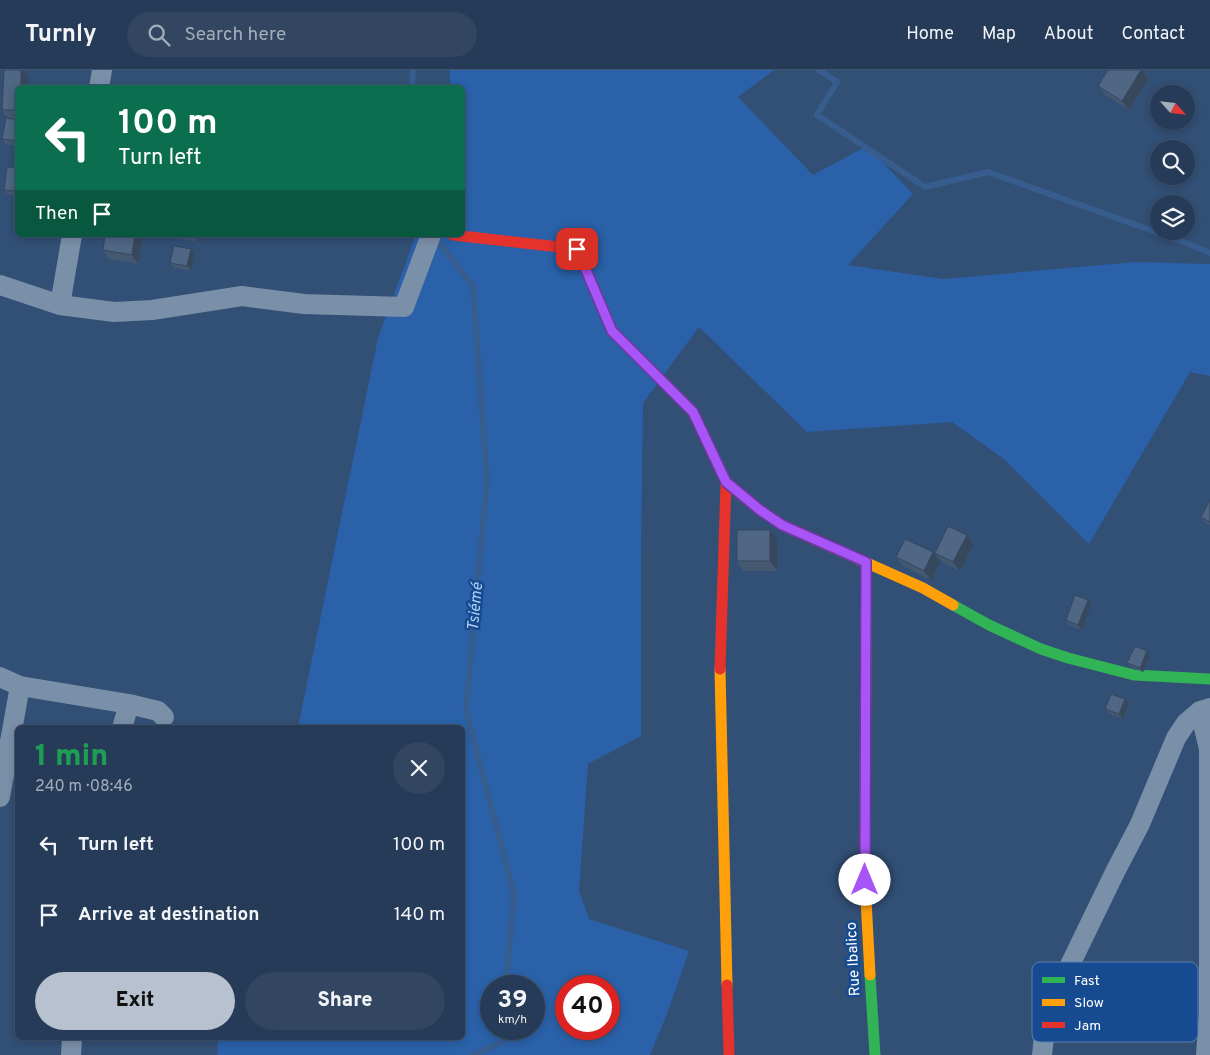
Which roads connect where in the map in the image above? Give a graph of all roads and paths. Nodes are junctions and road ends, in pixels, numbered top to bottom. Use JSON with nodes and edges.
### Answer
{"nodes":[{"id":1,"x":102,"y":70,"type":"edge"},
{"id":2,"x":100,"y":85,"type":"edge"},
{"id":3,"x":465,"y":236,"type":"edge"},
{"id":4,"x":72,"y":237,"type":"edge"},
{"id":5,"x":430,"y":237,"type":"edge"},
{"id":6,"x":0,"y":285,"type":"edge"},
{"id":7,"x":60,"y":305,"type":"junction"},
{"id":8,"x":726,"y":482,"type":"junction"},
{"id":9,"x":866,"y":562,"type":"junction"},
{"id":10,"x":0,"y":677,"type":"edge"},
{"id":11,"x":1210,"y":679,"type":"edge"},
{"id":12,"x":20,"y":686,"type":"junction"},
{"id":13,"x":129,"y":704,"type":"junction"},
{"id":14,"x":1205,"y":709,"type":"edge"},
{"id":15,"x":164,"y":717,"type":"dead end"},
{"id":16,"x":123,"y":725,"type":"edge"},
{"id":17,"x":0,"y":797,"type":"edge"},
{"id":18,"x":1071,"y":962,"type":"edge"},
{"id":19,"x":72,"y":1040,"type":"edge"},
{"id":20,"x":1043,"y":1042,"type":"edge"},
{"id":21,"x":71,"y":1055,"type":"edge"},
{"id":22,"x":729,"y":1055,"type":"edge"},
{"id":23,"x":874,"y":1055,"type":"edge"},
{"id":24,"x":1042,"y":1055,"type":"edge"},
{"id":25,"x":1206,"y":1055,"type":"edge"}],
"edges":[{"from":1,"to":2,"type":"street"},
{"from":3,"to":8,"type":"street"},
{"from":4,"to":7,"type":"street"},
{"from":5,"to":7,"type":"street"},
{"from":6,"to":7,"type":"street"},
{"from":8,"to":9,"type":"street"},
{"from":8,"to":22,"type":"street"},
{"from":9,"to":11,"type":"street"},
{"from":9,"to":23,"type":"street","name":"Rue Ibalico"},
{"from":10,"to":12,"type":"street"},
{"from":12,"to":13,"type":"street"},
{"from":12,"to":17,"type":"street"},
{"from":13,"to":15,"type":"street"},
{"from":13,"to":16,"type":"street"},
{"from":14,"to":18,"type":"street"},
{"from":14,"to":25,"type":"street"},
{"from":19,"to":21,"type":"street"},
{"from":20,"to":24,"type":"street"}]}
